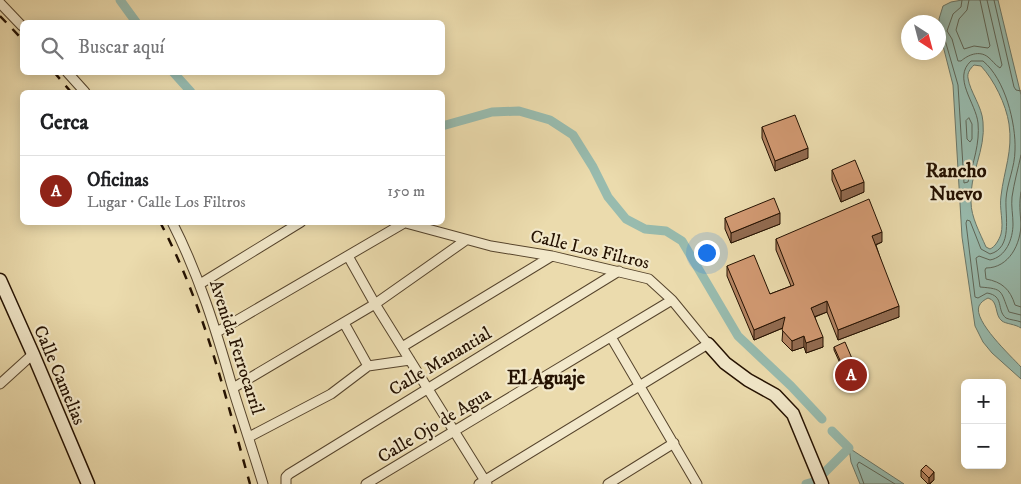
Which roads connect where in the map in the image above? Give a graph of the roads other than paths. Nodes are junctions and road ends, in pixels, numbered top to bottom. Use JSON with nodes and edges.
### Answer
{"nodes":[{"id":1,"x":0,"y":3,"type":"edge"},
{"id":2,"x":20,"y":24,"type":"edge"},
{"id":3,"x":70,"y":75,"type":"edge"},
{"id":4,"x":82,"y":90,"type":"edge"},
{"id":5,"x":174,"y":225,"type":"edge"},
{"id":6,"x":296,"y":225,"type":"edge"},
{"id":7,"x":400,"y":225,"type":"edge"},
{"id":8,"x":410,"y":225,"type":"edge"},
{"id":9,"x":466,"y":240,"type":"junction"},
{"id":10,"x":348,"y":256,"type":"junction"},
{"id":11,"x":552,"y":256,"type":"junction"},
{"id":12,"x":619,"y":271,"type":"junction"},
{"id":13,"x":0,"y":280,"type":"edge"},
{"id":14,"x":200,"y":284,"type":"junction"},
{"id":15,"x":672,"y":300,"type":"junction"},
{"id":16,"x":375,"y":304,"type":"junction"},
{"id":17,"x":344,"y":323,"type":"junction"},
{"id":18,"x":216,"y":332,"type":"junction"},
{"id":19,"x":611,"y":337,"type":"junction"},
{"id":20,"x":708,"y":344,"type":"junction"},
{"id":21,"x":402,"y":348,"type":"junction"},
{"id":22,"x":33,"y":354,"type":"junction"},
{"id":23,"x":410,"y":360,"type":"junction"},
{"id":24,"x":368,"y":366,"type":"junction"},
{"id":25,"x":0,"y":384,"type":"edge"},
{"id":26,"x":640,"y":386,"type":"junction"},
{"id":27,"x":233,"y":388,"type":"junction"},
{"id":28,"x":427,"y":388,"type":"junction"},
{"id":29,"x":454,"y":432,"type":"junction"},
{"id":30,"x":249,"y":437,"type":"junction"},
{"id":31,"x":674,"y":443,"type":"junction"},
{"id":32,"x":484,"y":483,"type":"edge"},
{"id":33,"x":88,"y":484,"type":"edge"},
{"id":34,"x":263,"y":484,"type":"edge"},
{"id":35,"x":286,"y":484,"type":"edge"},
{"id":36,"x":366,"y":484,"type":"edge"},
{"id":37,"x":608,"y":484,"type":"edge"},
{"id":38,"x":697,"y":484,"type":"edge"},
{"id":39,"x":822,"y":484,"type":"edge"}],
"edges":[{"from":1,"to":2,"type":"street"},
{"from":3,"to":4,"type":"street"},
{"from":5,"to":14,"type":"street","name":"Avenida Ferrocarril"},
{"from":6,"to":14,"type":"street"},
{"from":7,"to":10,"type":"street"},
{"from":8,"to":9,"type":"street","name":"Calle Los Filtros"},
{"from":9,"to":11,"type":"street","name":"Calle Los Filtros"},
{"from":9,"to":16,"type":"street"},
{"from":10,"to":16,"type":"street"},
{"from":10,"to":18,"type":"street"},
{"from":11,"to":12,"type":"street","name":"Calle Los Filtros"},
{"from":11,"to":21,"type":"street"},
{"from":12,"to":15,"type":"street","name":"Calle Los Filtros"},
{"from":12,"to":28,"type":"street","name":"Calle Manantial"},
{"from":13,"to":22,"type":"street","name":"Calle Camelias"},
{"from":14,"to":18,"type":"street","name":"Avenida Ferrocarril"},
{"from":15,"to":19,"type":"street","name":"Calle Ojo de Agua"},
{"from":15,"to":20,"type":"street","name":"Calle Los Filtros"},
{"from":16,"to":17,"type":"street"},
{"from":16,"to":21,"type":"street"},
{"from":17,"to":24,"type":"street"},
{"from":17,"to":27,"type":"street"},
{"from":18,"to":27,"type":"street","name":"Avenida Ferrocarril"},
{"from":19,"to":26,"type":"street"},
{"from":19,"to":29,"type":"street","name":"Calle Ojo de Agua"},
{"from":20,"to":26,"type":"street"},
{"from":20,"to":39,"type":"street","name":"Calle Los Filtros"},
{"from":21,"to":23,"type":"street"},
{"from":22,"to":25,"type":"street"},
{"from":22,"to":33,"type":"street","name":"Calle Camelias"},
{"from":23,"to":24,"type":"street"},
{"from":23,"to":28,"type":"street"},
{"from":24,"to":30,"type":"street"},
{"from":26,"to":31,"type":"street"},
{"from":26,"to":32,"type":"street"},
{"from":27,"to":30,"type":"street","name":"Avenida Ferrocarril"},
{"from":28,"to":29,"type":"street"},
{"from":28,"to":35,"type":"street","name":"Calle Manantial"},
{"from":29,"to":32,"type":"street"},
{"from":29,"to":36,"type":"street","name":"Calle Ojo de Agua"},
{"from":30,"to":34,"type":"street","name":"Avenida Ferrocarril"},
{"from":31,"to":37,"type":"street"},
{"from":31,"to":38,"type":"street"}]}
